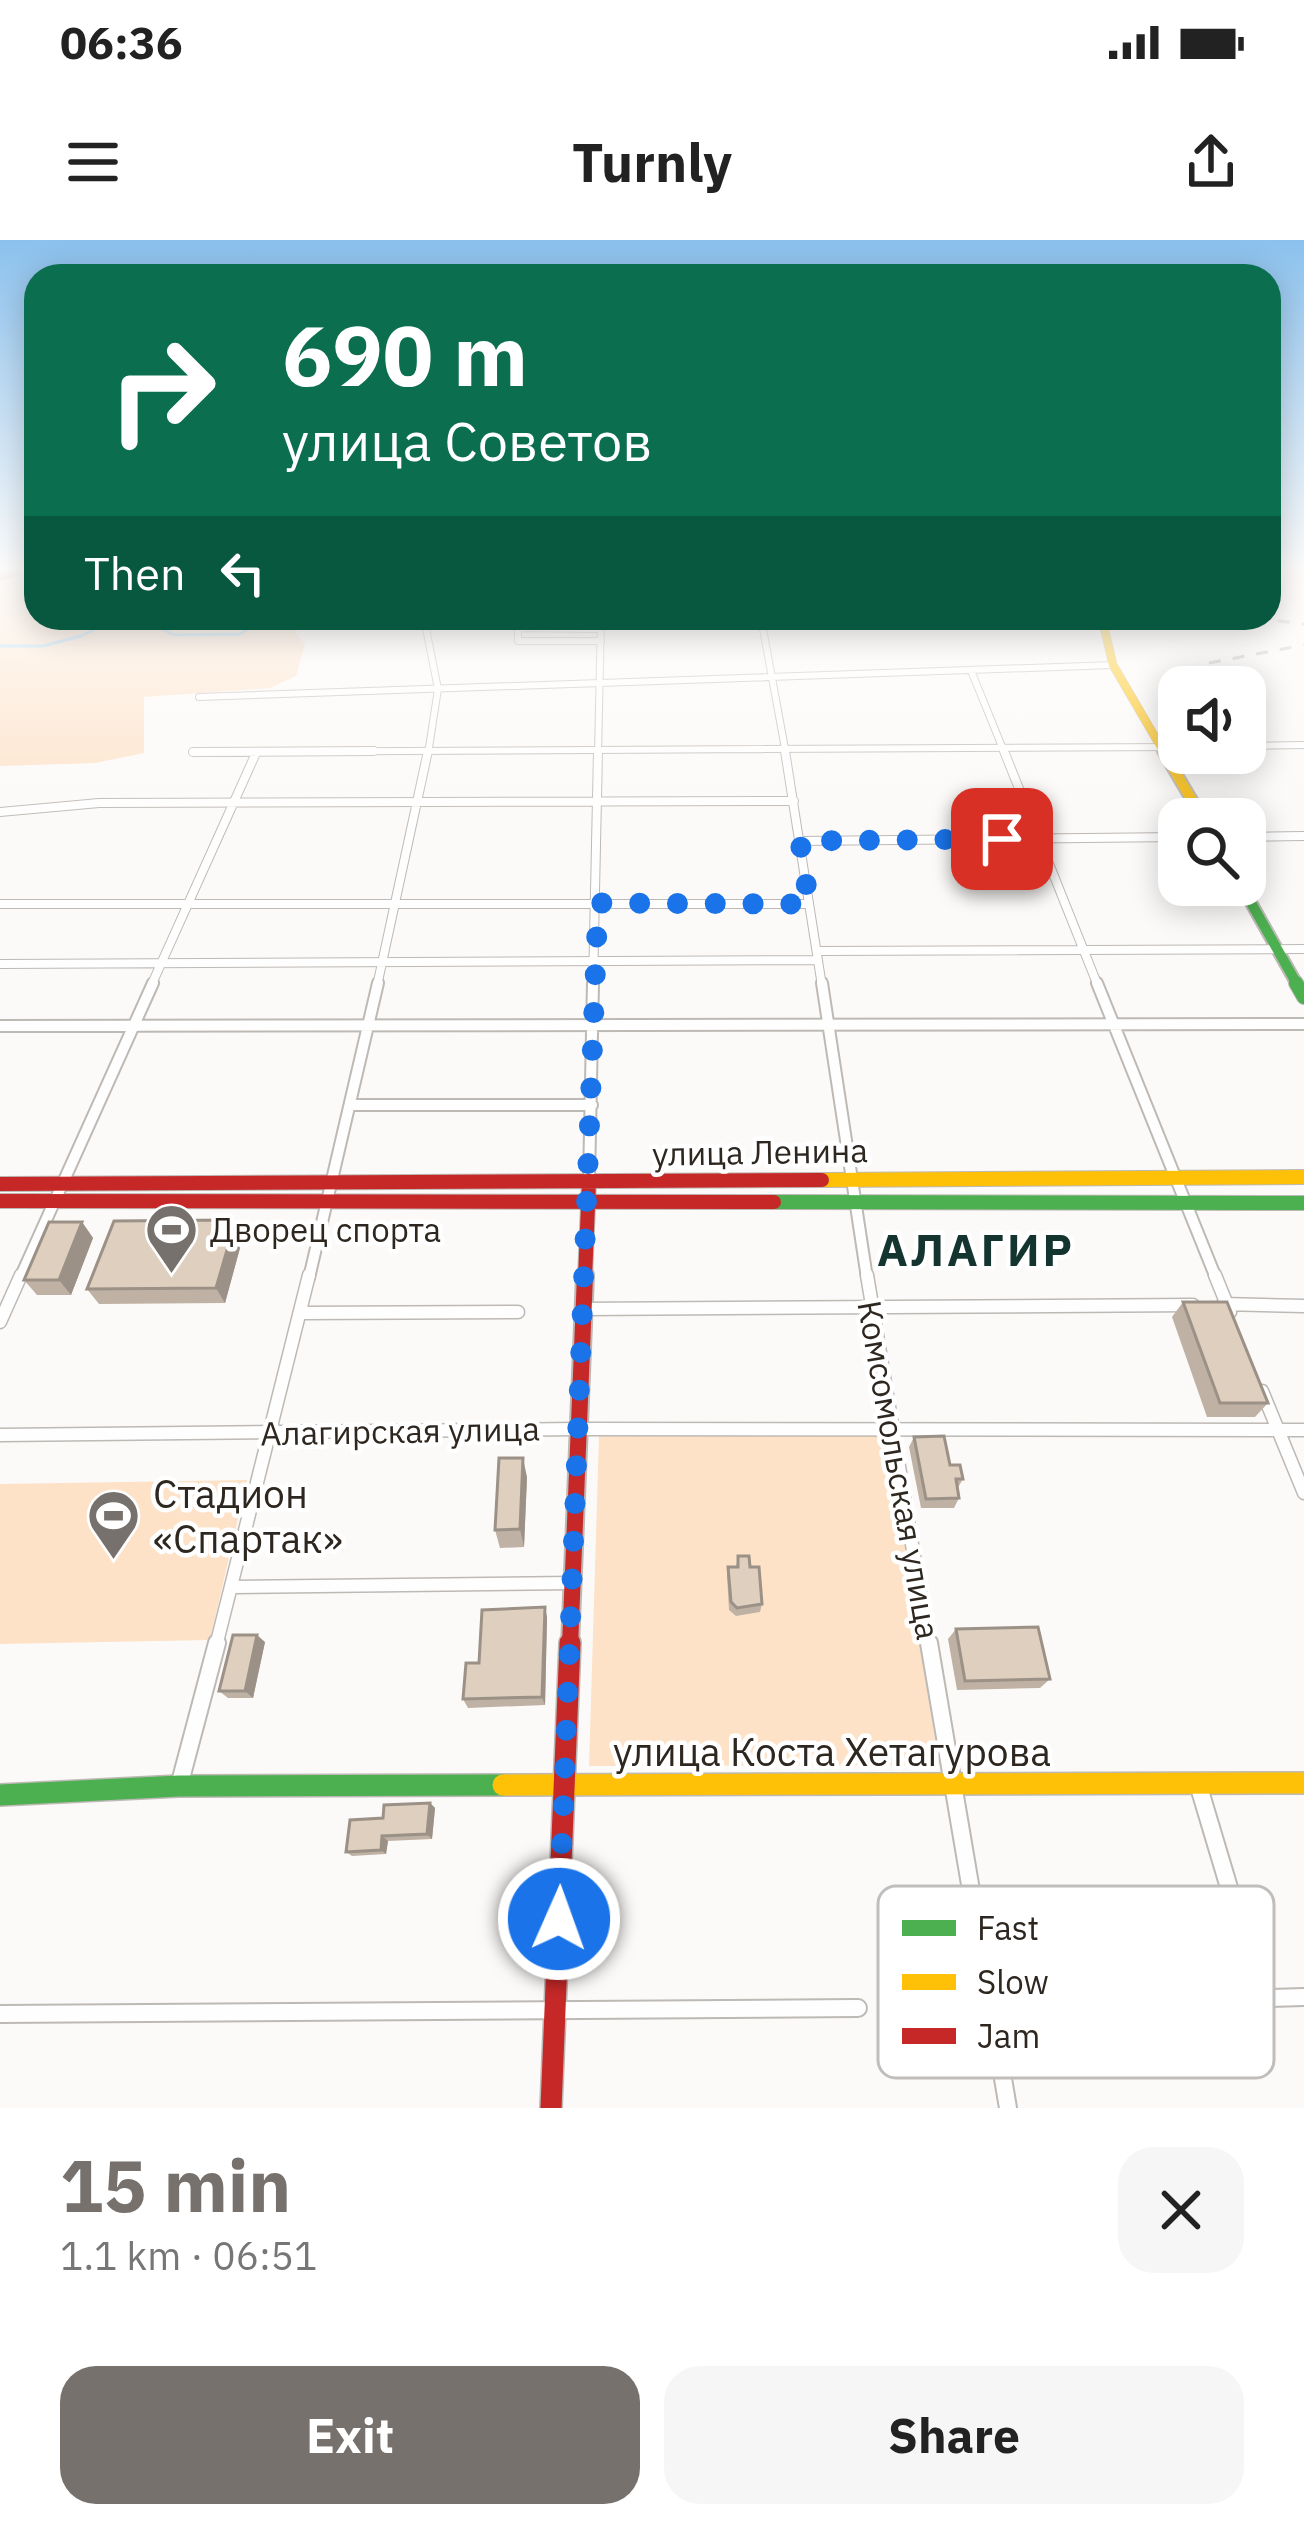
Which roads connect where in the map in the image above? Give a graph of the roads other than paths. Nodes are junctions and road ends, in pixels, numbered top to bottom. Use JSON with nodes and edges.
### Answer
{"nodes":[{"id":1,"x":432,"y":656,"type":"edge"},
{"id":2,"x":600,"y":656,"type":"edge"},
{"id":3,"x":769,"y":656,"type":"edge"},
{"id":4,"x":1111,"y":656,"type":"edge"},
{"id":5,"x":1113,"y":665,"type":"junction"},
{"id":6,"x":972,"y":674,"type":"junction"},
{"id":7,"x":774,"y":678,"type":"junction"},
{"id":8,"x":599,"y":682,"type":"junction"},
{"id":9,"x":438,"y":689,"type":"junction"},
{"id":10,"x":200,"y":698,"type":"dead end"},
{"id":11,"x":1158,"y":729,"type":"edge"},
{"id":12,"x":1266,"y":746,"type":"edge"},
{"id":13,"x":1304,"y":746,"type":"edge"},
{"id":14,"x":1158,"y":747,"type":"edge"},
{"id":15,"x":1003,"y":748,"type":"junction"},
{"id":16,"x":786,"y":749,"type":"junction"},
{"id":17,"x":602,"y":751,"type":"junction"},
{"id":18,"x":193,"y":752,"type":"dead end"},
{"id":19,"x":256,"y":753,"type":"junction"},
{"id":20,"x":430,"y":753,"type":"junction"},
{"id":21,"x":794,"y":801,"type":"junction"},
{"id":22,"x":420,"y":802,"type":"junction"},
{"id":23,"x":598,"y":802,"type":"junction"},
{"id":24,"x":232,"y":803,"type":"junction"},
{"id":25,"x":0,"y":812,"type":"edge"},
{"id":26,"x":1304,"y":836,"type":"edge"},
{"id":27,"x":1158,"y":837,"type":"edge"},
{"id":28,"x":1266,"y":837,"type":"edge"},
{"id":29,"x":1041,"y":838,"type":"junction"},
{"id":30,"x":800,"y":841,"type":"junction"},
{"id":31,"x":398,"y":902,"type":"junction"},
{"id":32,"x":185,"y":903,"type":"junction"},
{"id":33,"x":598,"y":903,"type":"junction"},
{"id":34,"x":0,"y":904,"type":"edge"},
{"id":35,"x":809,"y":904,"type":"junction"},
{"id":36,"x":1252,"y":906,"type":"edge"},
{"id":37,"x":1304,"y":949,"type":"edge"},
{"id":38,"x":1277,"y":950,"type":"junction"},
{"id":39,"x":1087,"y":951,"type":"junction"},
{"id":40,"x":817,"y":955,"type":"junction"},
{"id":41,"x":595,"y":960,"type":"junction"},
{"id":42,"x":159,"y":962,"type":"junction"},
{"id":43,"x":385,"y":962,"type":"junction"},
{"id":44,"x":0,"y":964,"type":"edge"},
{"id":45,"x":1304,"y":997,"type":"edge"},
{"id":46,"x":1117,"y":1024,"type":"junction"},
{"id":47,"x":1304,"y":1024,"type":"edge"},
{"id":48,"x":370,"y":1025,"type":"junction"},
{"id":49,"x":594,"y":1025,"type":"junction"},
{"id":50,"x":829,"y":1025,"type":"junction"},
{"id":51,"x":0,"y":1026,"type":"edge"},
{"id":52,"x":130,"y":1026,"type":"junction"},
{"id":53,"x":592,"y":1105,"type":"junction"},
{"id":54,"x":350,"y":1106,"type":"junction"},
{"id":55,"x":1177,"y":1177,"type":"junction"},
{"id":56,"x":1304,"y":1177,"type":"edge"},
{"id":57,"x":853,"y":1178,"type":"junction"},
{"id":58,"x":589,"y":1180,"type":"junction"},
{"id":59,"x":331,"y":1182,"type":"junction"},
{"id":60,"x":64,"y":1183,"type":"junction"},
{"id":61,"x":0,"y":1184,"type":"edge"},
{"id":62,"x":856,"y":1200,"type":"junction"},
{"id":63,"x":327,"y":1201,"type":"junction"},
{"id":64,"x":587,"y":1201,"type":"junction"},
{"id":65,"x":0,"y":1202,"type":"edge"},
{"id":66,"x":56,"y":1202,"type":"junction"},
{"id":67,"x":1304,"y":1202,"type":"edge"},
{"id":68,"x":1186,"y":1203,"type":"junction"},
{"id":69,"x":871,"y":1304,"type":"junction"},
{"id":70,"x":1226,"y":1304,"type":"junction"},
{"id":71,"x":1304,"y":1306,"type":"edge"},
{"id":72,"x":582,"y":1309,"type":"junction"},
{"id":73,"x":518,"y":1312,"type":"dead end"},
{"id":74,"x":301,"y":1313,"type":"junction"},
{"id":75,"x":0,"y":1322,"type":"edge"},
{"id":76,"x":1235,"y":1325,"type":"edge"},
{"id":77,"x":1261,"y":1388,"type":"edge"},
{"id":78,"x":892,"y":1427,"type":"junction"},
{"id":79,"x":578,"y":1429,"type":"junction"},
{"id":80,"x":1278,"y":1430,"type":"junction"},
{"id":81,"x":1304,"y":1430,"type":"edge"},
{"id":82,"x":272,"y":1434,"type":"junction"},
{"id":83,"x":0,"y":1435,"type":"edge"},
{"id":84,"x":1304,"y":1493,"type":"edge"},
{"id":85,"x":573,"y":1583,"type":"junction"},
{"id":86,"x":232,"y":1587,"type":"junction"},
{"id":87,"x":1304,"y":1783,"type":"edge"},
{"id":88,"x":952,"y":1784,"type":"junction"},
{"id":89,"x":1198,"y":1784,"type":"junction"},
{"id":90,"x":179,"y":1786,"type":"junction"},
{"id":91,"x":564,"y":1786,"type":"junction"},
{"id":92,"x":0,"y":1795,"type":"edge"},
{"id":93,"x":970,"y":1886,"type":"edge"},
{"id":94,"x":1229,"y":1886,"type":"edge"},
{"id":95,"x":1304,"y":1997,"type":"edge"},
{"id":96,"x":1274,"y":1998,"type":"edge"},
{"id":97,"x":555,"y":2008,"type":"junction"},
{"id":98,"x":858,"y":2008,"type":"dead end"},
{"id":99,"x":0,"y":2014,"type":"edge"},
{"id":100,"x":1003,"y":2078,"type":"edge"},
{"id":101,"x":551,"y":2108,"type":"edge"},
{"id":102,"x":1008,"y":2108,"type":"edge"}],
"edges":[{"from":1,"to":9,"type":"street"},
{"from":2,"to":8,"type":"street"},
{"from":3,"to":7,"type":"street","name":"Комсомольская улица"},
{"from":4,"to":5,"type":"street"},
{"from":5,"to":6,"type":"street"},
{"from":5,"to":11,"type":"street"},
{"from":6,"to":7,"type":"street"},
{"from":6,"to":15,"type":"street"},
{"from":7,"to":8,"type":"street"},
{"from":7,"to":16,"type":"street","name":"Комсомольская улица"},
{"from":8,"to":9,"type":"street"},
{"from":8,"to":17,"type":"street"},
{"from":9,"to":10,"type":"street"},
{"from":9,"to":20,"type":"street"},
{"from":12,"to":13,"type":"street"},
{"from":14,"to":15,"type":"street"},
{"from":15,"to":16,"type":"street"},
{"from":15,"to":29,"type":"street"},
{"from":16,"to":17,"type":"street"},
{"from":16,"to":21,"type":"street","name":"Комсомольская улица"},
{"from":17,"to":20,"type":"street"},
{"from":17,"to":23,"type":"street"},
{"from":18,"to":19,"type":"street"},
{"from":19,"to":20,"type":"street"},
{"from":19,"to":24,"type":"street"},
{"from":20,"to":22,"type":"street"},
{"from":21,"to":23,"type":"street"},
{"from":21,"to":30,"type":"street","name":"Комсомольская улица"},
{"from":22,"to":23,"type":"street"},
{"from":22,"to":24,"type":"street"},
{"from":22,"to":31,"type":"street"},
{"from":23,"to":33,"type":"street"},
{"from":24,"to":25,"type":"street"},
{"from":24,"to":32,"type":"street"},
{"from":26,"to":28,"type":"street"},
{"from":27,"to":29,"type":"street"},
{"from":29,"to":30,"type":"street"},
{"from":29,"to":39,"type":"street"},
{"from":30,"to":35,"type":"street","name":"Комсомольская улица"},
{"from":31,"to":32,"type":"street"},
{"from":31,"to":33,"type":"street"},
{"from":31,"to":43,"type":"street"},
{"from":32,"to":34,"type":"street"},
{"from":32,"to":42,"type":"street"},
{"from":33,"to":35,"type":"street"},
{"from":33,"to":41,"type":"street"},
{"from":35,"to":40,"type":"street","name":"Комсомольская улица"},
{"from":36,"to":38,"type":"street"},
{"from":37,"to":38,"type":"street"},
{"from":38,"to":39,"type":"street"},
{"from":38,"to":45,"type":"street"},
{"from":39,"to":40,"type":"street"},
{"from":39,"to":46,"type":"street"},
{"from":40,"to":41,"type":"street"},
{"from":40,"to":50,"type":"street","name":"Комсомольская улица"},
{"from":41,"to":43,"type":"street"},
{"from":41,"to":49,"type":"street"},
{"from":42,"to":43,"type":"street"},
{"from":42,"to":44,"type":"street"},
{"from":42,"to":52,"type":"street"},
{"from":43,"to":48,"type":"street"},
{"from":46,"to":47,"type":"street"},
{"from":46,"to":50,"type":"street"},
{"from":46,"to":55,"type":"street"},
{"from":48,"to":49,"type":"street"},
{"from":48,"to":52,"type":"street"},
{"from":48,"to":54,"type":"street"},
{"from":49,"to":50,"type":"street"},
{"from":49,"to":53,"type":"street"},
{"from":50,"to":57,"type":"street","name":"Комсомольская улица"},
{"from":51,"to":52,"type":"street"},
{"from":52,"to":60,"type":"street"},
{"from":53,"to":54,"type":"street"},
{"from":53,"to":58,"type":"street"},
{"from":54,"to":59,"type":"street"},
{"from":55,"to":56,"type":"street","name":"улица Ленина"},
{"from":55,"to":57,"type":"street","name":"улица Ленина"},
{"from":55,"to":68,"type":"street"},
{"from":57,"to":58,"type":"street","name":"улица Ленина"},
{"from":57,"to":62,"type":"street","name":"Комсомольская улица"},
{"from":58,"to":59,"type":"street","name":"улица Ленина"},
{"from":58,"to":64,"type":"street"},
{"from":59,"to":60,"type":"street","name":"улица Ленина"},
{"from":59,"to":63,"type":"street"},
{"from":60,"to":61,"type":"street","name":"улица Ленина"},
{"from":60,"to":66,"type":"street"},
{"from":62,"to":64,"type":"street","name":"улица Ленина"},
{"from":62,"to":68,"type":"street","name":"улица Ленина"},
{"from":62,"to":69,"type":"street","name":"Комсомольская улица"},
{"from":63,"to":64,"type":"street","name":"улица Ленина"},
{"from":63,"to":66,"type":"street","name":"улица Ленина"},
{"from":63,"to":74,"type":"street"},
{"from":64,"to":72,"type":"street"},
{"from":65,"to":66,"type":"street","name":"улица Ленина"},
{"from":66,"to":75,"type":"street"},
{"from":67,"to":68,"type":"street","name":"улица Ленина"},
{"from":68,"to":70,"type":"street"},
{"from":69,"to":70,"type":"street"},
{"from":69,"to":72,"type":"street"},
{"from":69,"to":78,"type":"street","name":"Комсомольская улица"},
{"from":70,"to":71,"type":"street"},
{"from":70,"to":76,"type":"street"},
{"from":72,"to":79,"type":"street"},
{"from":73,"to":74,"type":"street"},
{"from":74,"to":82,"type":"street"},
{"from":77,"to":80,"type":"street"},
{"from":78,"to":79,"type":"street","name":"Алагирская улица"},
{"from":78,"to":80,"type":"street","name":"Алагирская улица"},
{"from":78,"to":88,"type":"street","name":"Комсомольская улица"},
{"from":79,"to":82,"type":"street","name":"Алагирская улица"},
{"from":79,"to":85,"type":"street"},
{"from":80,"to":81,"type":"street","name":"Алагирская улица"},
{"from":80,"to":84,"type":"street"},
{"from":82,"to":83,"type":"street","name":"Алагирская улица"},
{"from":82,"to":86,"type":"street"},
{"from":85,"to":86,"type":"street"},
{"from":85,"to":91,"type":"street"},
{"from":86,"to":90,"type":"street"},
{"from":87,"to":89,"type":"street","name":"улица Коста Хетагурова"},
{"from":88,"to":89,"type":"street","name":"улица Коста Хетагурова"},
{"from":88,"to":91,"type":"street","name":"улица Коста Хетагурова"},
{"from":88,"to":93,"type":"street","name":"Комсомольская улица"},
{"from":89,"to":94,"type":"street"},
{"from":90,"to":91,"type":"street","name":"улица Коста Хетагурова"},
{"from":90,"to":92,"type":"street","name":"улица Коста Хетагурова"},
{"from":91,"to":97,"type":"street"},
{"from":95,"to":96,"type":"street"},
{"from":97,"to":98,"type":"street"},
{"from":97,"to":99,"type":"street"},
{"from":97,"to":101,"type":"street"},
{"from":100,"to":102,"type":"street","name":"Комсомольская улица"}]}
